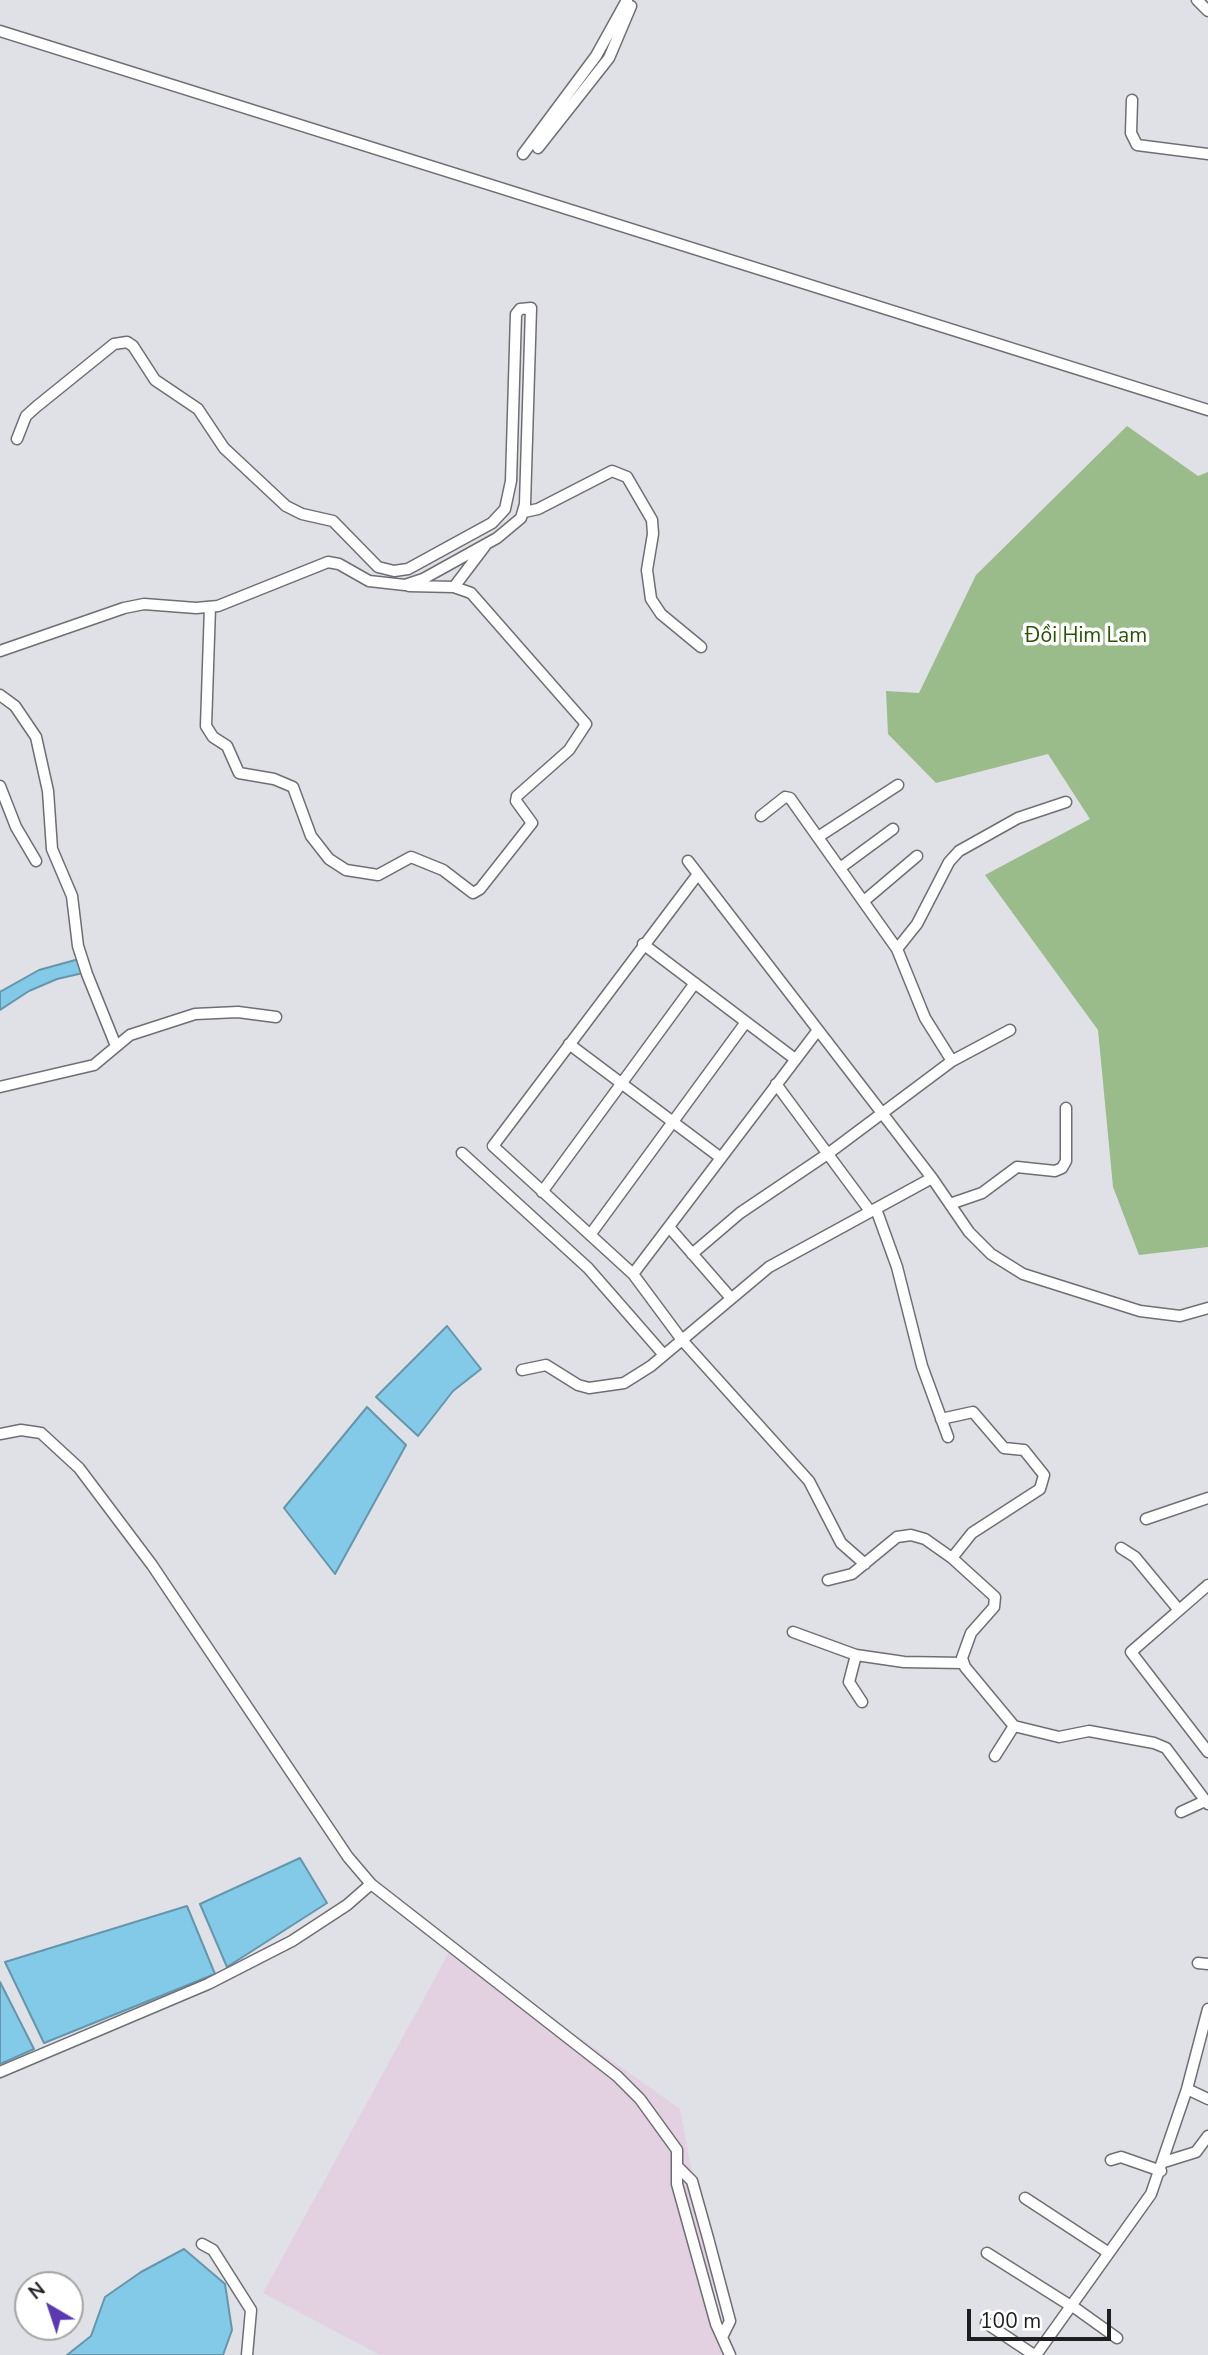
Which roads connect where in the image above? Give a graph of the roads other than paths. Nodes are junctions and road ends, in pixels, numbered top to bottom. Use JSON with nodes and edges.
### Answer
{"nodes":[{"id":1,"x":627,"y":0,"type":"edge"},
{"id":2,"x":633,"y":0,"type":"edge"},
{"id":3,"x":1197,"y":0,"type":"edge"},
{"id":4,"x":1208,"y":11,"type":"edge"},
{"id":5,"x":0,"y":31,"type":"edge"},
{"id":6,"x":1132,"y":100,"type":"dead end"},
{"id":7,"x":538,"y":148,"type":"dead end"},
{"id":8,"x":523,"y":154,"type":"dead end"},
{"id":9,"x":1208,"y":154,"type":"edge"},
{"id":10,"x":1208,"y":410,"type":"edge"},
{"id":11,"x":17,"y":439,"type":"dead end"},
{"id":12,"x":524,"y":512,"type":"junction"},
{"id":13,"x":487,"y":544,"type":"junction"},
{"id":14,"x":359,"y":563,"type":"junction"},
{"id":15,"x":405,"y":585,"type":"junction"},
{"id":16,"x":454,"y":587,"type":"junction"},
{"id":17,"x":210,"y":607,"type":"junction"},
{"id":18,"x":701,"y":646,"type":"dead end"},
{"id":19,"x":0,"y":652,"type":"edge"},
{"id":20,"x":0,"y":695,"type":"edge"},
{"id":21,"x":898,"y":785,"type":"dead end"},
{"id":22,"x":0,"y":786,"type":"edge"},
{"id":23,"x":1066,"y":802,"type":"dead end"},
{"id":24,"x":761,"y":816,"type":"dead end"},
{"id":25,"x":893,"y":829,"type":"dead end"},
{"id":26,"x":818,"y":837,"type":"junction"},
{"id":27,"x":917,"y":856,"type":"dead end"},
{"id":28,"x":36,"y":861,"type":"dead end"},
{"id":29,"x":688,"y":862,"type":"dead end"},
{"id":30,"x":840,"y":868,"type":"junction"},
{"id":31,"x":698,"y":874,"type":"junction"},
{"id":32,"x":864,"y":901,"type":"junction"},
{"id":33,"x":643,"y":944,"type":"junction"},
{"id":34,"x":897,"y":949,"type":"junction"},
{"id":35,"x":695,"y":983,"type":"junction"},
{"id":36,"x":276,"y":1017,"type":"dead end"},
{"id":37,"x":746,"y":1023,"type":"junction"},
{"id":38,"x":818,"y":1030,"type":"junction"},
{"id":39,"x":1010,"y":1030,"type":"dead end"},
{"id":40,"x":569,"y":1044,"type":"junction"},
{"id":41,"x":116,"y":1046,"type":"junction"},
{"id":42,"x":795,"y":1059,"type":"junction"},
{"id":43,"x":952,"y":1061,"type":"junction"},
{"id":44,"x":621,"y":1084,"type":"junction"},
{"id":45,"x":776,"y":1084,"type":"junction"},
{"id":46,"x":0,"y":1087,"type":"edge"},
{"id":47,"x":1066,"y":1108,"type":"dead end"},
{"id":48,"x":882,"y":1114,"type":"junction"},
{"id":49,"x":673,"y":1123,"type":"junction"},
{"id":50,"x":462,"y":1153,"type":"dead end"},
{"id":51,"x":829,"y":1153,"type":"junction"},
{"id":52,"x":721,"y":1158,"type":"junction"},
{"id":53,"x":932,"y":1178,"type":"junction"},
{"id":54,"x":542,"y":1192,"type":"junction"},
{"id":55,"x":950,"y":1204,"type":"junction"},
{"id":56,"x":873,"y":1210,"type":"junction"},
{"id":57,"x":669,"y":1227,"type":"junction"},
{"id":58,"x":590,"y":1235,"type":"junction"},
{"id":59,"x":692,"y":1254,"type":"junction"},
{"id":60,"x":633,"y":1274,"type":"junction"},
{"id":61,"x":730,"y":1297,"type":"junction"},
{"id":62,"x":1208,"y":1308,"type":"edge"},
{"id":63,"x":682,"y":1340,"type":"junction"},
{"id":64,"x":664,"y":1355,"type":"junction"},
{"id":65,"x":522,"y":1370,"type":"dead end"},
{"id":66,"x":941,"y":1419,"type":"junction"},
{"id":67,"x":0,"y":1434,"type":"edge"},
{"id":68,"x":948,"y":1437,"type":"dead end"},
{"id":69,"x":1208,"y":1498,"type":"edge"},
{"id":70,"x":1146,"y":1519,"type":"dead end"},
{"id":71,"x":1121,"y":1548,"type":"dead end"},
{"id":72,"x":952,"y":1558,"type":"junction"},
{"id":73,"x":865,"y":1564,"type":"junction"},
{"id":74,"x":828,"y":1580,"type":"dead end"},
{"id":75,"x":1208,"y":1585,"type":"edge"},
{"id":76,"x":1178,"y":1609,"type":"junction"},
{"id":77,"x":793,"y":1632,"type":"dead end"},
{"id":78,"x":856,"y":1655,"type":"junction"},
{"id":79,"x":963,"y":1663,"type":"junction"},
{"id":80,"x":862,"y":1702,"type":"dead end"},
{"id":81,"x":1014,"y":1726,"type":"junction"},
{"id":82,"x":1208,"y":1752,"type":"edge"},
{"id":83,"x":995,"y":1756,"type":"dead end"},
{"id":84,"x":1207,"y":1802,"type":"edge"},
{"id":85,"x":1181,"y":1812,"type":"dead end"},
{"id":86,"x":371,"y":1884,"type":"junction"},
{"id":87,"x":1208,"y":2009,"type":"edge"},
{"id":88,"x":0,"y":2072,"type":"edge"},
{"id":89,"x":1188,"y":2089,"type":"junction"},
{"id":90,"x":1208,"y":2099,"type":"edge"},
{"id":91,"x":1208,"y":2136,"type":"edge"},
{"id":92,"x":1111,"y":2160,"type":"dead end"},
{"id":93,"x":1163,"y":2166,"type":"junction"},
{"id":94,"x":678,"y":2167,"type":"junction"},
{"id":95,"x":1025,"y":2198,"type":"dead end"},
{"id":96,"x":202,"y":2244,"type":"dead end"},
{"id":97,"x":987,"y":2252,"type":"dead end"},
{"id":98,"x":1109,"y":2253,"type":"junction"},
{"id":99,"x":1071,"y":2305,"type":"junction"},
{"id":100,"x":986,"y":2323,"type":"dead end"},
{"id":101,"x":723,"y":2335,"type":"junction"},
{"id":102,"x":1117,"y":2338,"type":"dead end"},
{"id":103,"x":247,"y":2355,"type":"edge"},
{"id":104,"x":730,"y":2355,"type":"edge"},
{"id":105,"x":1035,"y":2355,"type":"edge"}],
"edges":[{"from":1,"to":8,"type":"street"},
{"from":2,"to":7,"type":"street"},
{"from":3,"to":4,"type":"street"},
{"from":5,"to":10,"type":"street"},
{"from":6,"to":9,"type":"street"},
{"from":11,"to":14,"type":"street"},
{"from":12,"to":13,"type":"street"},
{"from":12,"to":14,"type":"street"},
{"from":12,"to":18,"type":"street"},
{"from":13,"to":15,"type":"street"},
{"from":13,"to":16,"type":"street"},
{"from":14,"to":15,"type":"street"},
{"from":14,"to":17,"type":"street"},
{"from":15,"to":16,"type":"street"},
{"from":16,"to":17,"type":"street"},
{"from":17,"to":19,"type":"street"},
{"from":20,"to":41,"type":"street"},
{"from":21,"to":26,"type":"street"},
{"from":22,"to":28,"type":"street"},
{"from":23,"to":34,"type":"street"},
{"from":24,"to":26,"type":"street"},
{"from":25,"to":30,"type":"street"},
{"from":26,"to":30,"type":"street"},
{"from":27,"to":32,"type":"street"},
{"from":29,"to":31,"type":"street"},
{"from":30,"to":32,"type":"street"},
{"from":31,"to":33,"type":"street"},
{"from":31,"to":38,"type":"street"},
{"from":32,"to":34,"type":"street"},
{"from":33,"to":35,"type":"street"},
{"from":33,"to":40,"type":"street"},
{"from":34,"to":43,"type":"street"},
{"from":35,"to":37,"type":"street"},
{"from":35,"to":44,"type":"street"},
{"from":36,"to":41,"type":"street"},
{"from":37,"to":42,"type":"street"},
{"from":37,"to":49,"type":"street"},
{"from":38,"to":42,"type":"street"},
{"from":38,"to":48,"type":"street"},
{"from":39,"to":43,"type":"street"},
{"from":40,"to":44,"type":"street"},
{"from":40,"to":54,"type":"street"},
{"from":41,"to":46,"type":"street"},
{"from":42,"to":45,"type":"street"},
{"from":43,"to":48,"type":"street"},
{"from":44,"to":49,"type":"street"},
{"from":44,"to":54,"type":"street"},
{"from":45,"to":51,"type":"street"},
{"from":45,"to":52,"type":"street"},
{"from":47,"to":55,"type":"street"},
{"from":48,"to":51,"type":"street"},
{"from":48,"to":53,"type":"street"},
{"from":49,"to":52,"type":"street"},
{"from":49,"to":58,"type":"street"},
{"from":50,"to":64,"type":"street"},
{"from":51,"to":56,"type":"street"},
{"from":51,"to":59,"type":"street"},
{"from":52,"to":57,"type":"street"},
{"from":53,"to":55,"type":"street"},
{"from":53,"to":56,"type":"street"},
{"from":54,"to":58,"type":"street"},
{"from":55,"to":62,"type":"street"},
{"from":56,"to":61,"type":"street"},
{"from":56,"to":66,"type":"street"},
{"from":57,"to":59,"type":"street"},
{"from":57,"to":60,"type":"street"},
{"from":58,"to":60,"type":"street"},
{"from":59,"to":61,"type":"street"},
{"from":60,"to":63,"type":"street"},
{"from":61,"to":63,"type":"street"},
{"from":63,"to":64,"type":"street"},
{"from":63,"to":73,"type":"street"},
{"from":64,"to":65,"type":"street"},
{"from":66,"to":68,"type":"street"},
{"from":66,"to":72,"type":"street"},
{"from":67,"to":86,"type":"street"},
{"from":69,"to":70,"type":"street"},
{"from":71,"to":76,"type":"street"},
{"from":72,"to":73,"type":"street"},
{"from":72,"to":79,"type":"street"},
{"from":73,"to":74,"type":"street"},
{"from":75,"to":76,"type":"street"},
{"from":76,"to":82,"type":"street"},
{"from":77,"to":78,"type":"street"},
{"from":78,"to":79,"type":"street"},
{"from":78,"to":80,"type":"street"},
{"from":79,"to":81,"type":"street"},
{"from":81,"to":83,"type":"street"},
{"from":81,"to":84,"type":"street"},
{"from":84,"to":85,"type":"street"},
{"from":86,"to":88,"type":"street"},
{"from":86,"to":94,"type":"street"},
{"from":87,"to":89,"type":"street"},
{"from":89,"to":90,"type":"street"},
{"from":89,"to":93,"type":"street"},
{"from":91,"to":93,"type":"street"},
{"from":92,"to":93,"type":"street"},
{"from":93,"to":98,"type":"street"},
{"from":94,"to":101,"type":"street"},
{"from":94,"to":101,"type":"street"},
{"from":95,"to":98,"type":"street"},
{"from":96,"to":103,"type":"street"},
{"from":97,"to":99,"type":"street"},
{"from":98,"to":99,"type":"street"},
{"from":99,"to":102,"type":"street"},
{"from":99,"to":105,"type":"street"},
{"from":100,"to":105,"type":"street"},
{"from":101,"to":104,"type":"street"}]}
